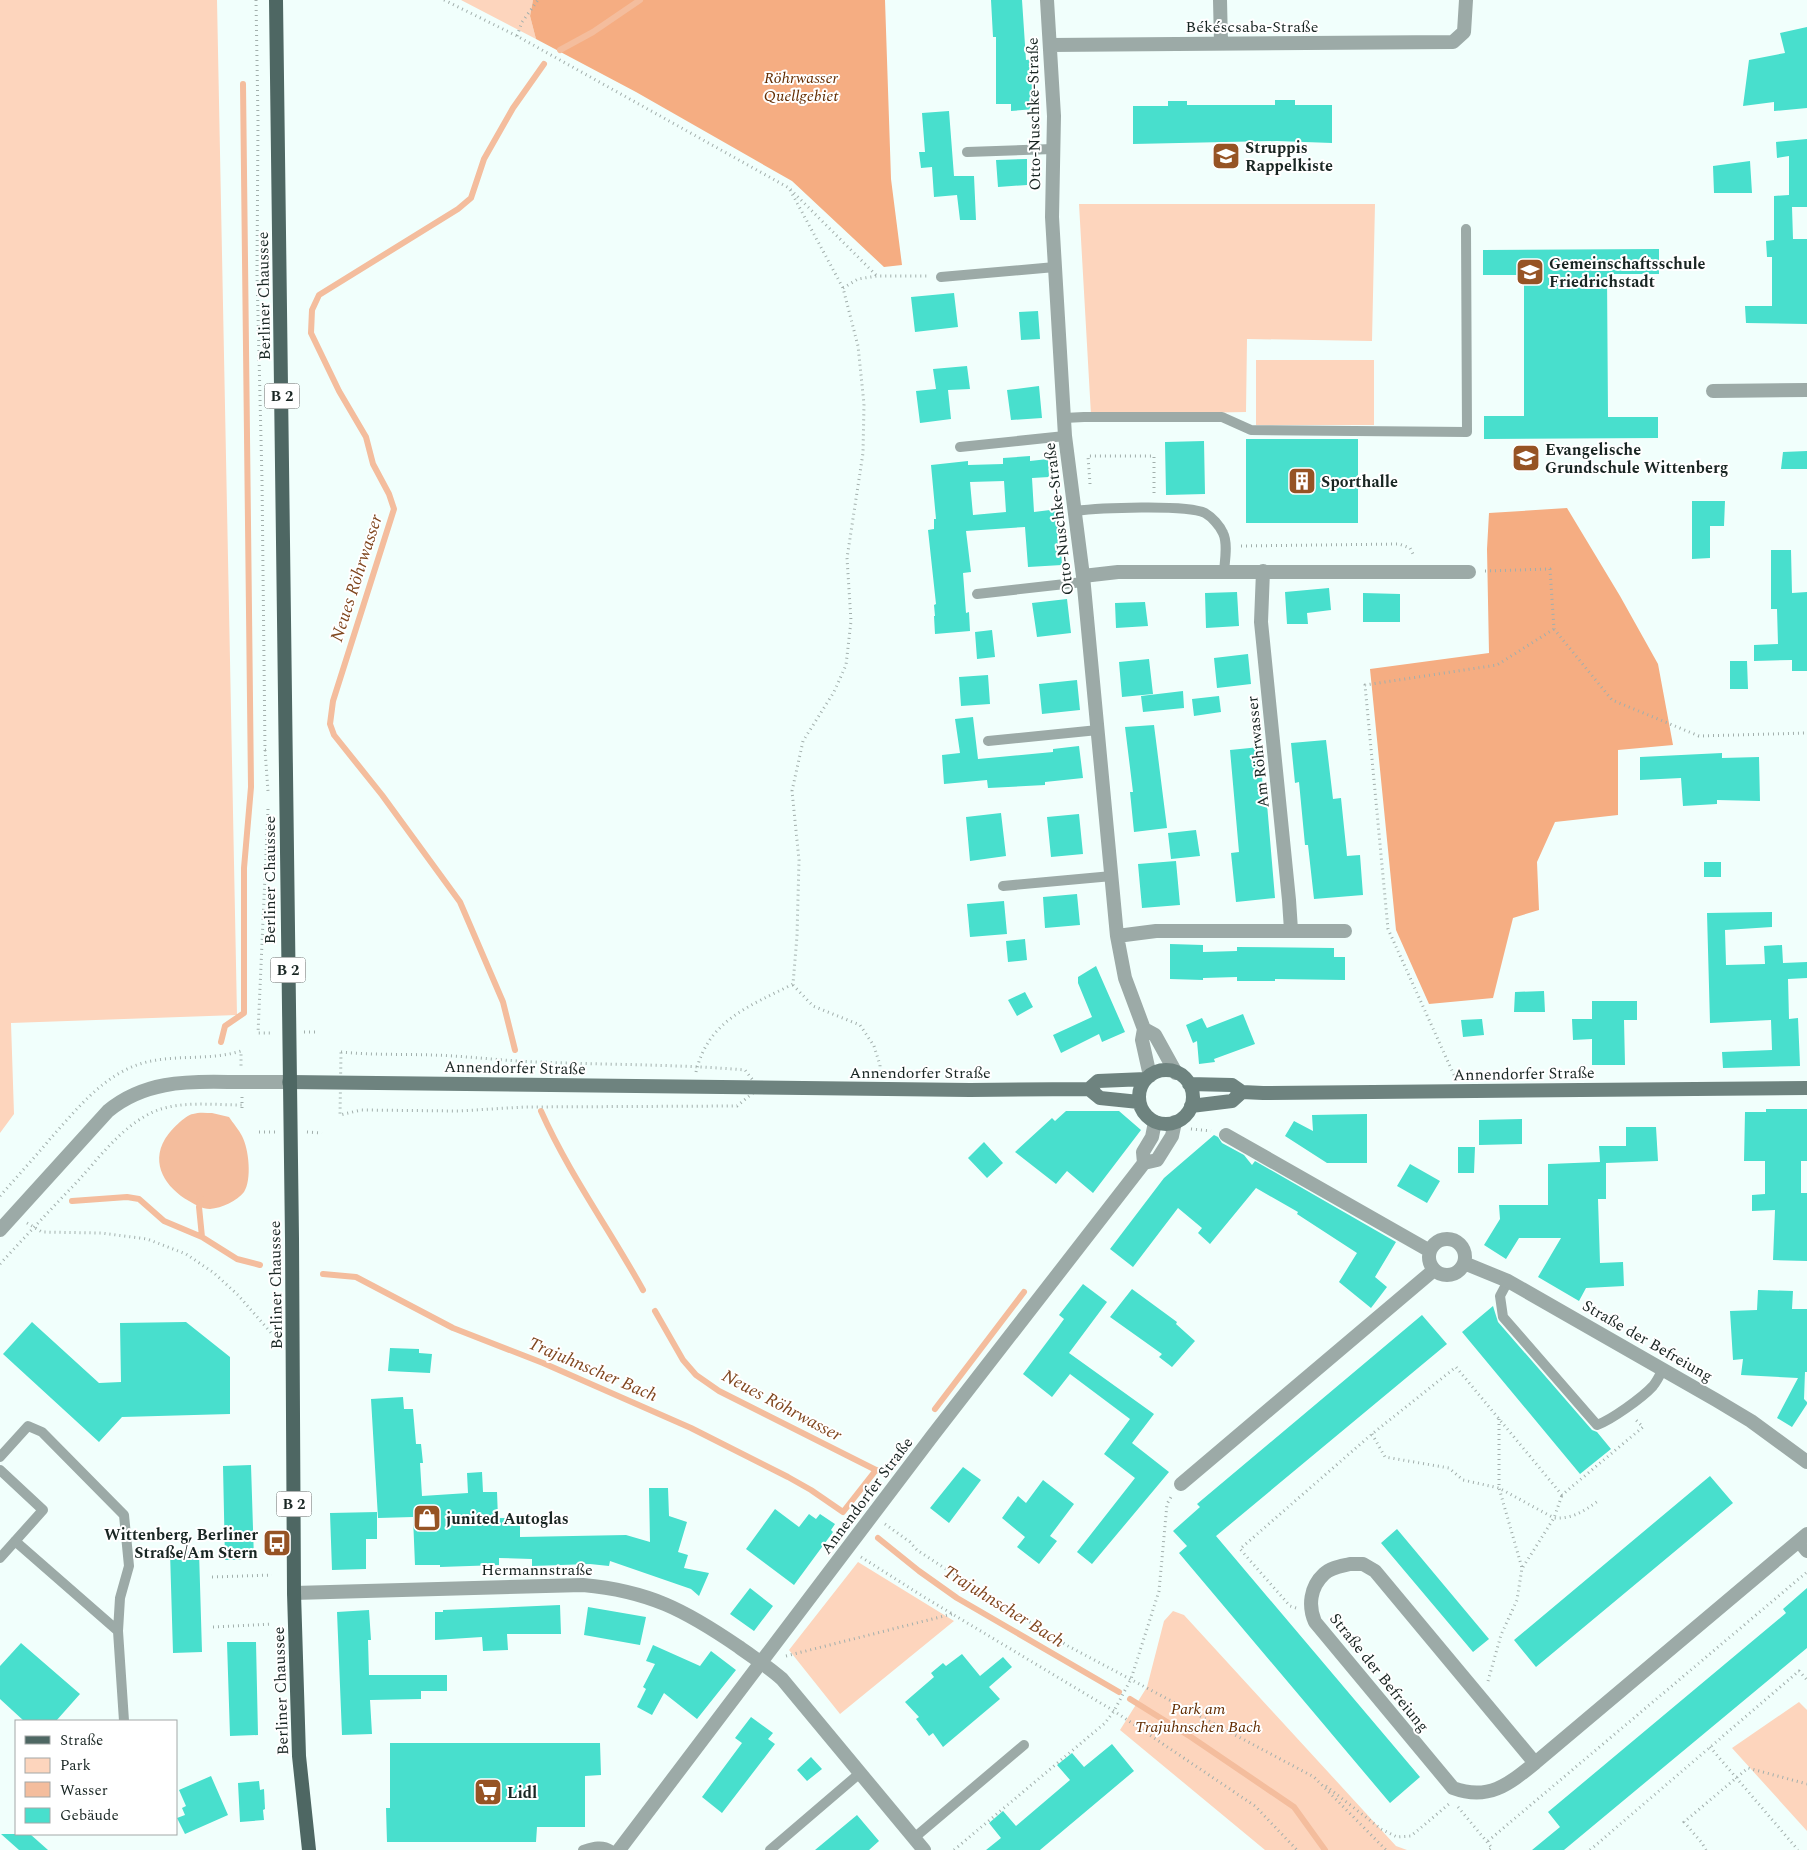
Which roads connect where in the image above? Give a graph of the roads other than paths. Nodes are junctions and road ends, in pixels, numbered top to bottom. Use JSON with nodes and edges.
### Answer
{"nodes":[{"id":1,"x":276,"y":0,"type":"edge"},
{"id":2,"x":1047,"y":0,"type":"edge"},
{"id":3,"x":1220,"y":0,"type":"edge"},
{"id":4,"x":1466,"y":0,"type":"edge"},
{"id":5,"x":1222,"y":44,"type":"junction"},
{"id":6,"x":1050,"y":45,"type":"junction"},
{"id":7,"x":1053,"y":149,"type":"junction"},
{"id":8,"x":967,"y":152,"type":"dead end"},
{"id":9,"x":1466,"y":229,"type":"dead end"},
{"id":10,"x":1055,"y":267,"type":"junction"},
{"id":11,"x":941,"y":276,"type":"road end"},
{"id":12,"x":1807,"y":390,"type":"edge"},
{"id":13,"x":1713,"y":391,"type":"dead end"},
{"id":14,"x":1064,"y":418,"type":"junction"},
{"id":15,"x":1065,"y":436,"type":"junction"},
{"id":16,"x":960,"y":447,"type":"dead end"},
{"id":17,"x":1075,"y":512,"type":"junction"},
{"id":18,"x":1224,"y":571,"type":"junction"},
{"id":19,"x":1263,"y":571,"type":"junction"},
{"id":20,"x":1469,"y":572,"type":"road end"},
{"id":21,"x":1083,"y":579,"type":"junction"},
{"id":22,"x":977,"y":594,"type":"dead end"},
{"id":23,"x":1098,"y":730,"type":"junction"},
{"id":24,"x":988,"y":741,"type":"dead end"},
{"id":25,"x":1112,"y":876,"type":"junction"},
{"id":26,"x":1003,"y":886,"type":"dead end"},
{"id":27,"x":1291,"y":930,"type":"junction"},
{"id":28,"x":1345,"y":931,"type":"dead end"},
{"id":29,"x":1117,"y":936,"type":"junction"},
{"id":30,"x":1144,"y":1030,"type":"junction"},
{"id":31,"x":1176,"y":1073,"type":"junction"},
{"id":32,"x":1148,"y":1077,"type":"junction"},
{"id":33,"x":289,"y":1082,"type":"junction"},
{"id":34,"x":1188,"y":1084,"type":"junction"},
{"id":35,"x":1807,"y":1088,"type":"edge"},
{"id":36,"x":1089,"y":1090,"type":"junction"},
{"id":37,"x":1242,"y":1092,"type":"junction"},
{"id":38,"x":1139,"y":1102,"type":"junction"},
{"id":39,"x":1191,"y":1106,"type":"junction"},
{"id":40,"x":1155,"y":1122,"type":"junction"},
{"id":41,"x":1175,"y":1122,"type":"junction"},
{"id":42,"x":1226,"y":1135,"type":"dead end"},
{"id":43,"x":1144,"y":1163,"type":"junction"},
{"id":44,"x":0,"y":1230,"type":"edge"},
{"id":45,"x":1430,"y":1251,"type":"junction"},
{"id":46,"x":1464,"y":1263,"type":"junction"},
{"id":47,"x":1434,"y":1270,"type":"junction"},
{"id":48,"x":1508,"y":1281,"type":"junction"},
{"id":49,"x":1663,"y":1369,"type":"junction"},
{"id":50,"x":0,"y":1456,"type":"edge"},
{"id":51,"x":1807,"y":1462,"type":"edge"},
{"id":52,"x":0,"y":1470,"type":"edge"},
{"id":53,"x":1181,"y":1484,"type":"road end"},
{"id":54,"x":15,"y":1541,"type":"junction"},
{"id":55,"x":1804,"y":1542,"type":"edge"},
{"id":56,"x":0,"y":1558,"type":"edge"},
{"id":57,"x":294,"y":1594,"type":"junction"},
{"id":58,"x":118,"y":1630,"type":"junction"},
{"id":59,"x":761,"y":1662,"type":"junction"},
{"id":60,"x":124,"y":1720,"type":"edge"},
{"id":61,"x":1024,"y":1745,"type":"dead end"},
{"id":62,"x":1535,"y":1763,"type":"junction"},
{"id":63,"x":860,"y":1773,"type":"junction"},
{"id":64,"x":914,"y":1838,"type":"junction"},
{"id":65,"x":309,"y":1850,"type":"edge"},
{"id":66,"x":583,"y":1850,"type":"edge"},
{"id":67,"x":611,"y":1850,"type":"edge"},
{"id":68,"x":620,"y":1850,"type":"edge"},
{"id":69,"x":770,"y":1850,"type":"edge"},
{"id":70,"x":924,"y":1850,"type":"edge"}],
"edges":[{"from":1,"to":33,"type":"main road","name":"Berliner Chaussee","number":"B 2"},
{"from":2,"to":6,"type":"street","name":"Otto-Nuschke-Straße"},
{"from":3,"to":5,"type":"street"},
{"from":4,"to":5,"type":"street","name":"Békéscsaba-Straße"},
{"from":5,"to":6,"type":"street","name":"Békéscsaba-Straße"},
{"from":6,"to":7,"type":"street","name":"Otto-Nuschke-Straße"},
{"from":7,"to":8,"type":"lane"},
{"from":7,"to":10,"type":"street","name":"Otto-Nuschke-Straße"},
{"from":9,"to":14,"type":"lane"},
{"from":10,"to":11,"type":"lane"},
{"from":10,"to":14,"type":"street","name":"Otto-Nuschke-Straße"},
{"from":12,"to":13,"type":"street"},
{"from":14,"to":15,"type":"street","name":"Otto-Nuschke-Straße"},
{"from":15,"to":16,"type":"lane"},
{"from":15,"to":17,"type":"street","name":"Otto-Nuschke-Straße"},
{"from":17,"to":18,"type":"lane"},
{"from":17,"to":21,"type":"street","name":"Otto-Nuschke-Straße"},
{"from":18,"to":19,"type":"street"},
{"from":18,"to":21,"type":"street"},
{"from":19,"to":20,"type":"street"},
{"from":19,"to":27,"type":"street","name":"Am Röhrwasser"},
{"from":21,"to":22,"type":"lane"},
{"from":21,"to":23,"type":"street","name":"Otto-Nuschke-Straße"},
{"from":23,"to":24,"type":"lane"},
{"from":23,"to":25,"type":"street","name":"Otto-Nuschke-Straße"},
{"from":25,"to":26,"type":"lane"},
{"from":25,"to":29,"type":"street","name":"Otto-Nuschke-Straße"},
{"from":27,"to":28,"type":"street"},
{"from":27,"to":29,"type":"street"},
{"from":29,"to":30,"type":"street","name":"Otto-Nuschke-Straße"},
{"from":30,"to":31,"type":"street","name":"Otto-Nuschke-Straße"},
{"from":30,"to":32,"type":"street","name":"Otto-Nuschke-Straße"},
{"from":31,"to":32,"type":"main road"},
{"from":31,"to":34,"type":"main road"},
{"from":32,"to":36,"type":"main road","name":"Annendorfer Straße"},
{"from":32,"to":38,"type":"main road"},
{"from":33,"to":36,"type":"main road","name":"Annendorfer Straße"},
{"from":33,"to":44,"type":"street","name":"Annendorfer Straße"},
{"from":33,"to":57,"type":"main road","name":"Berliner Chaussee","number":"B 2"},
{"from":34,"to":37,"type":"main road","name":"Annendorfer Straße"},
{"from":34,"to":39,"type":"main road"},
{"from":35,"to":37,"type":"main road","name":"Annendorfer Straße"},
{"from":36,"to":38,"type":"main road","name":"Annendorfer Straße"},
{"from":37,"to":39,"type":"main road","name":"Annendorfer Straße"},
{"from":38,"to":40,"type":"main road"},
{"from":39,"to":41,"type":"main road"},
{"from":40,"to":41,"type":"main road"},
{"from":40,"to":43,"type":"street"},
{"from":41,"to":43,"type":"street"},
{"from":42,"to":45,"type":"street"},
{"from":43,"to":59,"type":"street","name":"Annendorfer Straße"},
{"from":45,"to":46,"type":"street"},
{"from":45,"to":47,"type":"street"},
{"from":46,"to":47,"type":"street"},
{"from":46,"to":48,"type":"street","name":"Straße der Befreiung"},
{"from":47,"to":53,"type":"street"},
{"from":48,"to":49,"type":"street","name":"Straße der Befreiung"},
{"from":48,"to":49,"type":"lane"},
{"from":49,"to":51,"type":"street","name":"Straße der Befreiung"},
{"from":50,"to":58,"type":"lane"},
{"from":52,"to":54,"type":"lane"},
{"from":54,"to":56,"type":"lane"},
{"from":54,"to":58,"type":"lane"},
{"from":55,"to":62,"type":"street","name":"Straße der Befreiung"},
{"from":57,"to":59,"type":"street","name":"Hermannstraße"},
{"from":57,"to":65,"type":"main road","name":"Berliner Chaussee","number":"B 2"},
{"from":58,"to":60,"type":"lane"},
{"from":59,"to":63,"type":"street","name":"Hermannstraße"},
{"from":59,"to":68,"type":"street","name":"Annendorfer Straße"},
{"from":61,"to":64,"type":"lane"},
{"from":62,"to":62,"type":"street","name":"Straße der Befreiung"},
{"from":63,"to":64,"type":"street","name":"Hermannstraße"},
{"from":63,"to":69,"type":"lane"},
{"from":64,"to":70,"type":"street","name":"Hermannstraße"},
{"from":66,"to":67,"type":"lane"}]}
